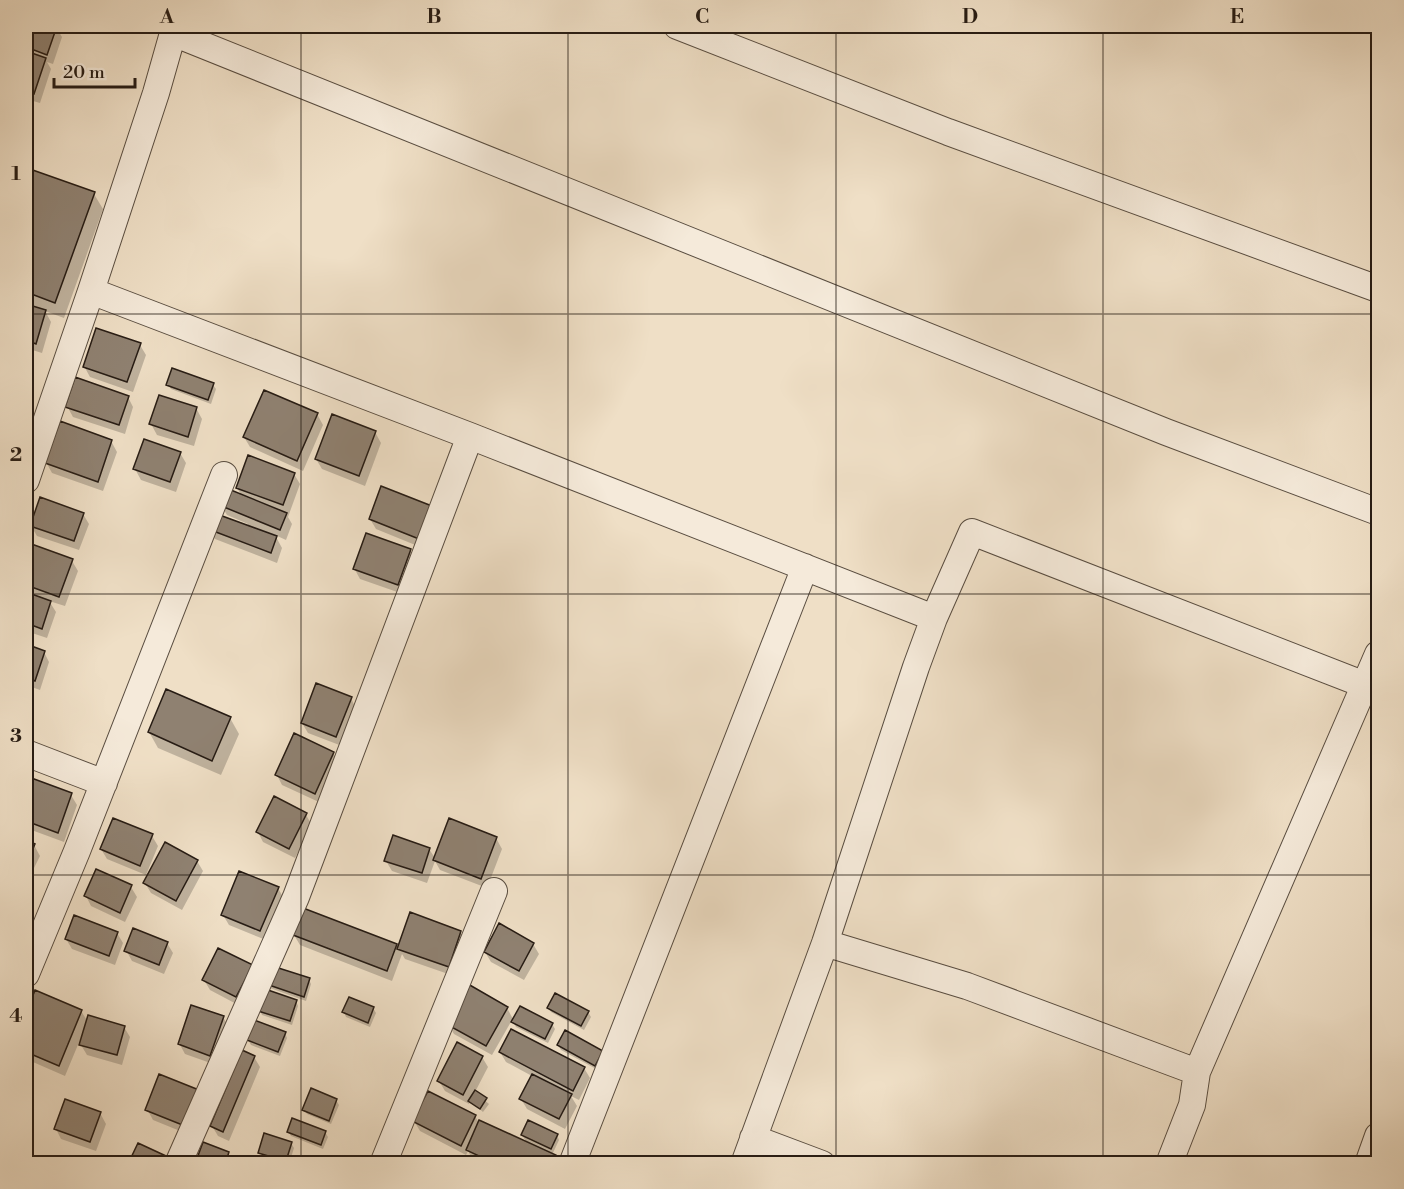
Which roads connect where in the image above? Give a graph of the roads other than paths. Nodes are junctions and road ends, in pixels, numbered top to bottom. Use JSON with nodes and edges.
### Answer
{"nodes":[{"id":1,"x":677,"y":26,"type":"edge"},
{"id":2,"x":174,"y":29,"type":"edge"},
{"id":3,"x":1378,"y":289,"type":"edge"},
{"id":4,"x":91,"y":291,"type":"junction"},
{"id":5,"x":470,"y":436,"type":"junction"},
{"id":6,"x":224,"y":475,"type":"dead end"},
{"id":7,"x":26,"y":480,"type":"edge"},
{"id":8,"x":1378,"y":512,"type":"edge"},
{"id":9,"x":805,"y":567,"type":"junction"},
{"id":10,"x":934,"y":618,"type":"junction"},
{"id":11,"x":1378,"y":654,"type":"edge"},
{"id":12,"x":1373,"y":687,"type":"edge"},
{"id":13,"x":26,"y":753,"type":"edge"},
{"id":14,"x":104,"y":783,"type":"junction"},
{"id":15,"x":494,"y":891,"type":"dead end"},
{"id":16,"x":825,"y":943,"type":"junction"},
{"id":17,"x":26,"y":974,"type":"edge"},
{"id":18,"x":1197,"y":1072,"type":"junction"},
{"id":19,"x":1378,"y":1136,"type":"edge"},
{"id":20,"x":753,"y":1138,"type":"junction"},
{"id":21,"x":177,"y":1164,"type":"edge"},
{"id":22,"x":383,"y":1164,"type":"edge"},
{"id":23,"x":572,"y":1164,"type":"edge"},
{"id":24,"x":744,"y":1164,"type":"edge"},
{"id":25,"x":822,"y":1164,"type":"edge"},
{"id":26,"x":1169,"y":1164,"type":"edge"},
{"id":27,"x":1368,"y":1164,"type":"edge"}],
"edges":[{"from":1,"to":3,"type":"street"},
{"from":2,"to":4,"type":"street"},
{"from":2,"to":8,"type":"street"},
{"from":4,"to":5,"type":"street"},
{"from":4,"to":7,"type":"street"},
{"from":5,"to":9,"type":"street"},
{"from":5,"to":21,"type":"street"},
{"from":6,"to":14,"type":"street"},
{"from":9,"to":10,"type":"street"},
{"from":9,"to":23,"type":"street"},
{"from":10,"to":12,"type":"street"},
{"from":10,"to":16,"type":"street"},
{"from":11,"to":12,"type":"street"},
{"from":12,"to":18,"type":"street"},
{"from":13,"to":14,"type":"street"},
{"from":14,"to":17,"type":"street"},
{"from":15,"to":22,"type":"street"},
{"from":16,"to":18,"type":"street"},
{"from":16,"to":20,"type":"street"},
{"from":18,"to":26,"type":"street"},
{"from":19,"to":27,"type":"street"},
{"from":20,"to":24,"type":"street"},
{"from":20,"to":25,"type":"street"}]}
